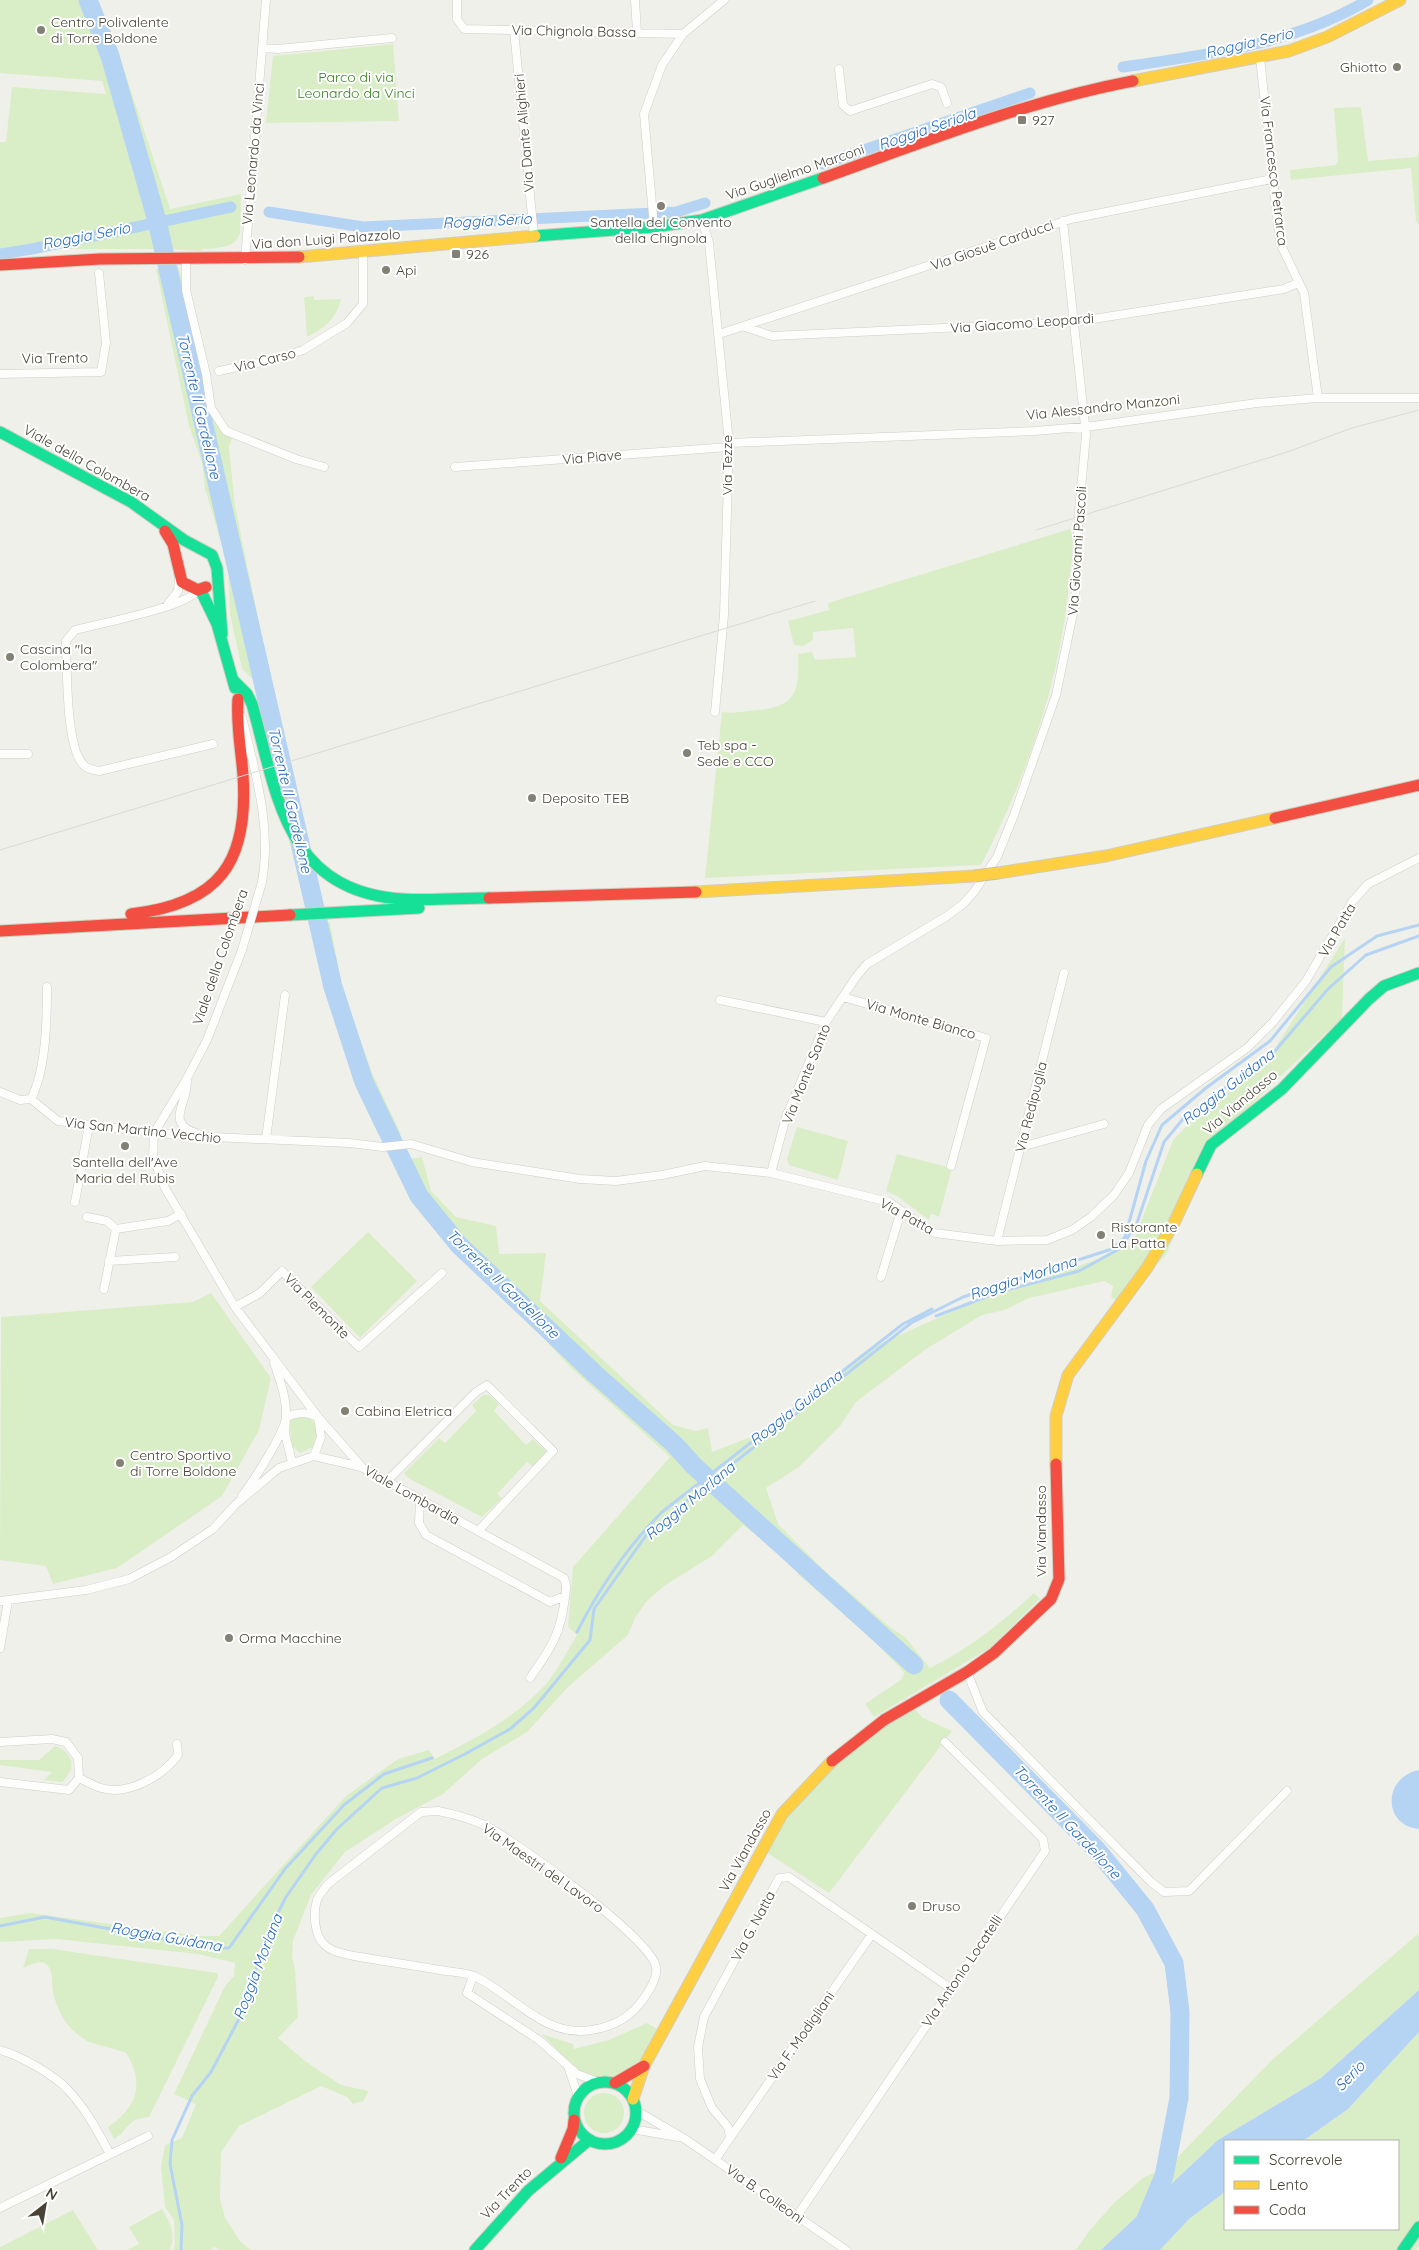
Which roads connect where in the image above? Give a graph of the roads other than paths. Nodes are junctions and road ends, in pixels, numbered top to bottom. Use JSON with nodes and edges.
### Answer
{"nodes":[{"id":1,"x":266,"y":0,"type":"edge"},
{"id":2,"x":457,"y":0,"type":"edge"},
{"id":3,"x":635,"y":0,"type":"edge"},
{"id":4,"x":724,"y":0,"type":"edge"},
{"id":5,"x":1400,"y":0,"type":"edge"},
{"id":6,"x":514,"y":30,"type":"junction"},
{"id":7,"x":636,"y":32,"type":"junction"},
{"id":8,"x":683,"y":34,"type":"junction"},
{"id":9,"x":392,"y":38,"type":"dead end"},
{"id":10,"x":262,"y":48,"type":"junction"},
{"id":11,"x":1260,"y":58,"type":"junction"},
{"id":12,"x":839,"y":69,"type":"dead end"},
{"id":13,"x":947,"y":103,"type":"dead end"},
{"id":14,"x":1272,"y":179,"type":"junction"},
{"id":15,"x":702,"y":220,"type":"junction"},
{"id":16,"x":1063,"y":221,"type":"junction"},
{"id":17,"x":654,"y":227,"type":"junction"},
{"id":18,"x":534,"y":236,"type":"junction"},
{"id":19,"x":363,"y":252,"type":"junction"},
{"id":20,"x":181,"y":260,"type":"junction"},
{"id":21,"x":244,"y":260,"type":"junction"},
{"id":22,"x":0,"y":265,"type":"edge"},
{"id":23,"x":99,"y":273,"type":"dead end"},
{"id":24,"x":1298,"y":283,"type":"junction"},
{"id":25,"x":1074,"y":322,"type":"junction"},
{"id":26,"x":745,"y":327,"type":"junction"},
{"id":27,"x":719,"y":334,"type":"junction"},
{"id":28,"x":219,"y":371,"type":"dead end"},
{"id":29,"x":0,"y":374,"type":"edge"},
{"id":30,"x":1318,"y":398,"type":"junction"},
{"id":31,"x":1419,"y":398,"type":"edge"},
{"id":32,"x":1085,"y":427,"type":"junction"},
{"id":33,"x":0,"y":432,"type":"edge"},
{"id":34,"x":729,"y":445,"type":"junction"},
{"id":35,"x":324,"y":467,"type":"dead end"},
{"id":36,"x":455,"y":467,"type":"dead end"},
{"id":37,"x":158,"y":522,"type":"junction"},
{"id":38,"x":203,"y":550,"type":"junction"},
{"id":39,"x":178,"y":564,"type":"junction"},
{"id":40,"x":217,"y":575,"type":"junction"},
{"id":41,"x":179,"y":577,"type":"junction"},
{"id":42,"x":199,"y":589,"type":"junction"},
{"id":43,"x":164,"y":606,"type":"junction"},
{"id":44,"x":222,"y":634,"type":"junction"},
{"id":45,"x":233,"y":680,"type":"junction"},
{"id":46,"x":238,"y":699,"type":"junction"},
{"id":47,"x":715,"y":712,"type":"dead end"},
{"id":48,"x":213,"y":744,"type":"dead end"},
{"id":49,"x":0,"y":754,"type":"edge"},
{"id":50,"x":28,"y":754,"type":"dead end"},
{"id":51,"x":1419,"y":785,"type":"edge"},
{"id":52,"x":1419,"y":858,"type":"edge"},
{"id":53,"x":994,"y":870,"type":"junction"},
{"id":54,"x":652,"y":895,"type":"junction"},
{"id":55,"x":53,"y":928,"type":"junction"},
{"id":56,"x":0,"y":931,"type":"edge"},
{"id":57,"x":1064,"y":973,"type":"dead end"},
{"id":58,"x":1419,"y":973,"type":"edge"},
{"id":59,"x":47,"y":987,"type":"dead end"},
{"id":60,"x":285,"y":995,"type":"dead end"},
{"id":61,"x":843,"y":997,"type":"junction"},
{"id":62,"x":720,"y":1000,"type":"dead end"},
{"id":63,"x":826,"y":1022,"type":"junction"},
{"id":64,"x":186,"y":1080,"type":"junction"},
{"id":65,"x":0,"y":1092,"type":"edge"},
{"id":66,"x":30,"y":1099,"type":"junction"},
{"id":67,"x":1104,"y":1124,"type":"dead end"},
{"id":68,"x":89,"y":1125,"type":"junction"},
{"id":69,"x":154,"y":1133,"type":"junction"},
{"id":70,"x":213,"y":1137,"type":"junction"},
{"id":71,"x":266,"y":1140,"type":"junction"},
{"id":72,"x":1021,"y":1147,"type":"junction"},
{"id":73,"x":951,"y":1166,"type":"dead end"},
{"id":74,"x":771,"y":1173,"type":"junction"},
{"id":75,"x":75,"y":1202,"type":"dead end"},
{"id":76,"x":900,"y":1211,"type":"junction"},
{"id":77,"x":181,"y":1214,"type":"junction"},
{"id":78,"x":87,"y":1217,"type":"dead end"},
{"id":79,"x":116,"y":1228,"type":"junction"},
{"id":80,"x":997,"y":1241,"type":"junction"},
{"id":81,"x":175,"y":1256,"type":"dead end"},
{"id":82,"x":109,"y":1262,"type":"junction"},
{"id":83,"x":442,"y":1272,"type":"dead end"},
{"id":84,"x":880,"y":1277,"type":"dead end"},
{"id":85,"x":104,"y":1289,"type":"dead end"},
{"id":86,"x":236,"y":1308,"type":"junction"},
{"id":87,"x":273,"y":1359,"type":"junction"},
{"id":88,"x":318,"y":1417,"type":"junction"},
{"id":89,"x":286,"y":1418,"type":"junction"},
{"id":90,"x":314,"y":1456,"type":"junction"},
{"id":91,"x":292,"y":1462,"type":"junction"},
{"id":92,"x":361,"y":1466,"type":"junction"},
{"id":93,"x":386,"y":1482,"type":"junction"},
{"id":94,"x":420,"y":1500,"type":"junction"},
{"id":95,"x":236,"y":1504,"type":"junction"},
{"id":96,"x":478,"y":1532,"type":"junction"},
{"id":97,"x":565,"y":1596,"type":"junction"},
{"id":98,"x":4,"y":1601,"type":"edge"},
{"id":99,"x":0,"y":1648,"type":"edge"},
{"id":100,"x":967,"y":1672,"type":"junction"},
{"id":101,"x":530,"y":1678,"type":"dead end"},
{"id":102,"x":0,"y":1742,"type":"edge"},
{"id":103,"x":945,"y":1742,"type":"dead end"},
{"id":104,"x":177,"y":1744,"type":"dead end"},
{"id":105,"x":79,"y":1778,"type":"junction"},
{"id":106,"x":0,"y":1782,"type":"edge"},
{"id":107,"x":1287,"y":1790,"type":"dead end"},
{"id":108,"x":872,"y":1934,"type":"junction"},
{"id":109,"x":473,"y":1976,"type":"junction"},
{"id":110,"x":950,"y":1988,"type":"junction"},
{"id":111,"x":0,"y":2050,"type":"edge"},
{"id":112,"x":567,"y":2064,"type":"junction"},
{"id":113,"x":644,"y":2066,"type":"junction"},
{"id":114,"x":598,"y":2082,"type":"junction"},
{"id":115,"x":615,"y":2083,"type":"junction"},
{"id":116,"x":578,"y":2096,"type":"junction"},
{"id":117,"x":633,"y":2099,"type":"junction"},
{"id":118,"x":637,"y":2111,"type":"junction"},
{"id":119,"x":574,"y":2120,"type":"junction"},
{"id":120,"x":632,"y":2129,"type":"junction"},
{"id":121,"x":148,"y":2136,"type":"dead end"},
{"id":122,"x":730,"y":2138,"type":"junction"},
{"id":123,"x":685,"y":2139,"type":"junction"},
{"id":124,"x":589,"y":2140,"type":"junction"},
{"id":125,"x":110,"y":2154,"type":"junction"},
{"id":126,"x":561,"y":2159,"type":"junction"},
{"id":127,"x":715,"y":2160,"type":"junction"},
{"id":128,"x":0,"y":2208,"type":"edge"},
{"id":129,"x":797,"y":2216,"type":"junction"},
{"id":130,"x":1419,"y":2227,"type":"edge"},
{"id":131,"x":475,"y":2250,"type":"edge"},
{"id":132,"x":846,"y":2250,"type":"edge"},
{"id":133,"x":1403,"y":2250,"type":"edge"}],
"edges":[{"from":1,"to":10,"type":"street","name":"Via Leonardo da Vinci"},
{"from":2,"to":6,"type":"street","name":"Via Chignola Bassa"},
{"from":3,"to":7,"type":"street"},
{"from":4,"to":8,"type":"street"},
{"from":5,"to":11,"type":"main road","name":"Via Guglielmo Marconi"},
{"from":6,"to":7,"type":"street","name":"Via Chignola Bassa"},
{"from":6,"to":18,"type":"street","name":"Via Dante Alighieri"},
{"from":7,"to":8,"type":"street","name":"Via Chignola Bassa"},
{"from":8,"to":17,"type":"street"},
{"from":9,"to":10,"type":"street"},
{"from":10,"to":21,"type":"street","name":"Via Leonardo da Vinci"},
{"from":11,"to":14,"type":"street","name":"Via Francesco Petrarca"},
{"from":11,"to":15,"type":"main road","name":"Via Guglielmo Marconi"},
{"from":12,"to":13,"type":"street"},
{"from":14,"to":16,"type":"street","name":"Via Giosuè Carducci"},
{"from":14,"to":24,"type":"street","name":"Via Francesco Petrarca"},
{"from":15,"to":17,"type":"main road","name":"Via Guglielmo Marconi"},
{"from":15,"to":27,"type":"street","name":"Via Tezze"},
{"from":16,"to":25,"type":"street","name":"Via Giovanni Pascoli"},
{"from":16,"to":26,"type":"street","name":"Via Giosuè Carducci"},
{"from":17,"to":18,"type":"main road","name":"Via don Luigi Palazzolo"},
{"from":18,"to":19,"type":"main road","name":"Via don Luigi Palazzolo"},
{"from":19,"to":21,"type":"main road","name":"Via don Luigi Palazzolo"},
{"from":19,"to":28,"type":"street","name":"Via Carso"},
{"from":20,"to":21,"type":"main road","name":"Via don Luigi Palazzolo"},
{"from":20,"to":22,"type":"main road","name":"Via don Luigi Palazzolo"},
{"from":20,"to":35,"type":"street"},
{"from":23,"to":29,"type":"street","name":"Via Trento"},
{"from":24,"to":25,"type":"street","name":"Via Giacomo Leopardi"},
{"from":24,"to":30,"type":"street","name":"Via Francesco Petrarca"},
{"from":25,"to":26,"type":"street","name":"Via Giacomo Leopardi"},
{"from":25,"to":32,"type":"street","name":"Via Giovanni Pascoli"},
{"from":26,"to":27,"type":"street","name":"Via Giosuè Carducci"},
{"from":27,"to":34,"type":"street","name":"Via Tezze"},
{"from":30,"to":31,"type":"street","name":"Via Alessandro Manzoni"},
{"from":30,"to":32,"type":"street","name":"Via Alessandro Manzoni"},
{"from":32,"to":34,"type":"street","name":"Via Alessandro Manzoni"},
{"from":32,"to":53,"type":"street","name":"Via Giovanni Pascoli"},
{"from":33,"to":37,"type":"main road","name":"Viale della Colombera"},
{"from":34,"to":36,"type":"street","name":"Via Piave"},
{"from":34,"to":47,"type":"street","name":"Via Tezze"},
{"from":37,"to":38,"type":"main road","name":"Viale della Colombera"},
{"from":37,"to":39,"type":"main road","name":"Viale della Colombera"},
{"from":38,"to":39,"type":"main road"},
{"from":38,"to":40,"type":"main road","name":"Viale della Colombera"},
{"from":39,"to":41,"type":"main road","name":"Viale della Colombera"},
{"from":40,"to":42,"type":"main road"},
{"from":40,"to":44,"type":"main road","name":"Viale della Colombera"},
{"from":41,"to":42,"type":"main road","name":"Viale della Colombera"},
{"from":41,"to":43,"type":"street"},
{"from":42,"to":43,"type":"street"},
{"from":42,"to":44,"type":"main road","name":"Viale della Colombera"},
{"from":43,"to":48,"type":"street"},
{"from":44,"to":45,"type":"main road","name":"Viale della Colombera"},
{"from":45,"to":46,"type":"main road","name":"Viale della Colombera"},
{"from":45,"to":54,"type":"main road"},
{"from":46,"to":55,"type":"main road"},
{"from":46,"to":64,"type":"street","name":"Viale della Colombera","bridge":true},
{"from":49,"to":50,"type":"street"},
{"from":51,"to":53,"type":"main road"},
{"from":52,"to":80,"type":"street","name":"Via Patta"},
{"from":53,"to":54,"type":"main road","bridge":true},
{"from":53,"to":61,"type":"street","name":"Via Monte Santo"},
{"from":54,"to":55,"type":"main road"},
{"from":55,"to":56,"type":"main road"},
{"from":57,"to":72,"type":"street","name":"Via Redipuglia"},
{"from":58,"to":100,"type":"main road","name":"Via Viandasso"},
{"from":59,"to":66,"type":"street"},
{"from":60,"to":71,"type":"street"},
{"from":61,"to":63,"type":"street","name":"Via Monte Santo"},
{"from":61,"to":73,"type":"street","name":"Via Monte Bianco"},
{"from":62,"to":63,"type":"street"},
{"from":63,"to":74,"type":"street","name":"Via Monte Santo"},
{"from":64,"to":69,"type":"street","name":"Viale della Colombera"},
{"from":64,"to":70,"type":"street","name":"Viale della Colombera"},
{"from":65,"to":66,"type":"street","name":"Via San Martino Vecchio"},
{"from":66,"to":68,"type":"street","name":"Via San Martino Vecchio"},
{"from":67,"to":72,"type":"street"},
{"from":68,"to":69,"type":"street","name":"Via San Martino Vecchio"},
{"from":68,"to":75,"type":"street"},
{"from":69,"to":70,"type":"street","name":"Via San Martino Vecchio"},
{"from":69,"to":77,"type":"street"},
{"from":70,"to":71,"type":"street","name":"Via San Martino Vecchio"},
{"from":71,"to":74,"type":"street","name":"Via San Martino Vecchio"},
{"from":72,"to":80,"type":"street","name":"Via Redipuglia"},
{"from":74,"to":76,"type":"street","name":"Via Patta"},
{"from":76,"to":80,"type":"street","name":"Via Patta"},
{"from":76,"to":84,"type":"street"},
{"from":77,"to":79,"type":"street"},
{"from":77,"to":86,"type":"street"},
{"from":78,"to":79,"type":"street"},
{"from":79,"to":82,"type":"street"},
{"from":81,"to":82,"type":"street"},
{"from":82,"to":85,"type":"street"},
{"from":83,"to":86,"type":"street","name":"Via Piemonte"},
{"from":86,"to":87,"type":"street"},
{"from":87,"to":88,"type":"street"},
{"from":87,"to":89,"type":"street"},
{"from":88,"to":89,"type":"street"},
{"from":88,"to":90,"type":"street"},
{"from":88,"to":92,"type":"street"},
{"from":89,"to":91,"type":"street"},
{"from":89,"to":95,"type":"street"},
{"from":90,"to":91,"type":"street","name":"Viale Lombardia"},
{"from":90,"to":92,"type":"street","name":"Viale Lombardia"},
{"from":91,"to":95,"type":"street","name":"Viale Lombardia"},
{"from":92,"to":93,"type":"street","name":"Viale Lombardia"},
{"from":93,"to":94,"type":"street","name":"Viale Lombardia"},
{"from":93,"to":96,"type":"street"},
{"from":94,"to":96,"type":"street","name":"Viale Lombardia"},
{"from":94,"to":97,"type":"street"},
{"from":95,"to":98,"type":"street","name":"Viale Lombardia"},
{"from":96,"to":97,"type":"street","name":"Viale Lombardia"},
{"from":97,"to":101,"type":"street","name":"Viale Lombardia"},
{"from":98,"to":99,"type":"street"},
{"from":100,"to":107,"type":"street"},
{"from":100,"to":113,"type":"main road","name":"Via Viandasso"},
{"from":102,"to":105,"type":"street"},
{"from":103,"to":110,"type":"street","name":"Via Antonio Locatelli"},
{"from":104,"to":105,"type":"street"},
{"from":105,"to":106,"type":"street"},
{"from":108,"to":110,"type":"street","name":"Via G. Natta"},
{"from":108,"to":122,"type":"street","name":"Via F. Modigliani"},
{"from":108,"to":122,"type":"street","name":"Via G. Natta"},
{"from":109,"to":109,"type":"street","name":"Via Maestri del Lavoro"},
{"from":109,"to":112,"type":"street"},
{"from":110,"to":129,"type":"street","name":"Via Antonio Locatelli"},
{"from":111,"to":125,"type":"street"},
{"from":112,"to":114,"type":"street"},
{"from":112,"to":116,"type":"street"},
{"from":113,"to":115,"type":"main road","name":"Via Viandasso"},
{"from":113,"to":117,"type":"main road","name":"Via Viandasso"},
{"from":114,"to":115,"type":"main road"},
{"from":114,"to":116,"type":"main road"},
{"from":115,"to":117,"type":"main road"},
{"from":116,"to":119,"type":"main road"},
{"from":117,"to":118,"type":"main road"},
{"from":118,"to":120,"type":"main road"},
{"from":118,"to":123,"type":"street","name":"Via B. Colleoni"},
{"from":119,"to":124,"type":"main road"},
{"from":119,"to":126,"type":"main road","name":"Via Trento"},
{"from":120,"to":123,"type":"street","name":"Via B. Colleoni"},
{"from":120,"to":124,"type":"main road"},
{"from":121,"to":125,"type":"street"},
{"from":122,"to":127,"type":"street"},
{"from":123,"to":127,"type":"street","name":"Via B. Colleoni"},
{"from":124,"to":126,"type":"main road","name":"Via Trento"},
{"from":125,"to":128,"type":"street"},
{"from":126,"to":131,"type":"main road","name":"Via Trento"},
{"from":127,"to":129,"type":"street","name":"Via B. Colleoni"},
{"from":129,"to":132,"type":"street","name":"Via B. Colleoni"},
{"from":130,"to":133,"type":"main road"}]}
